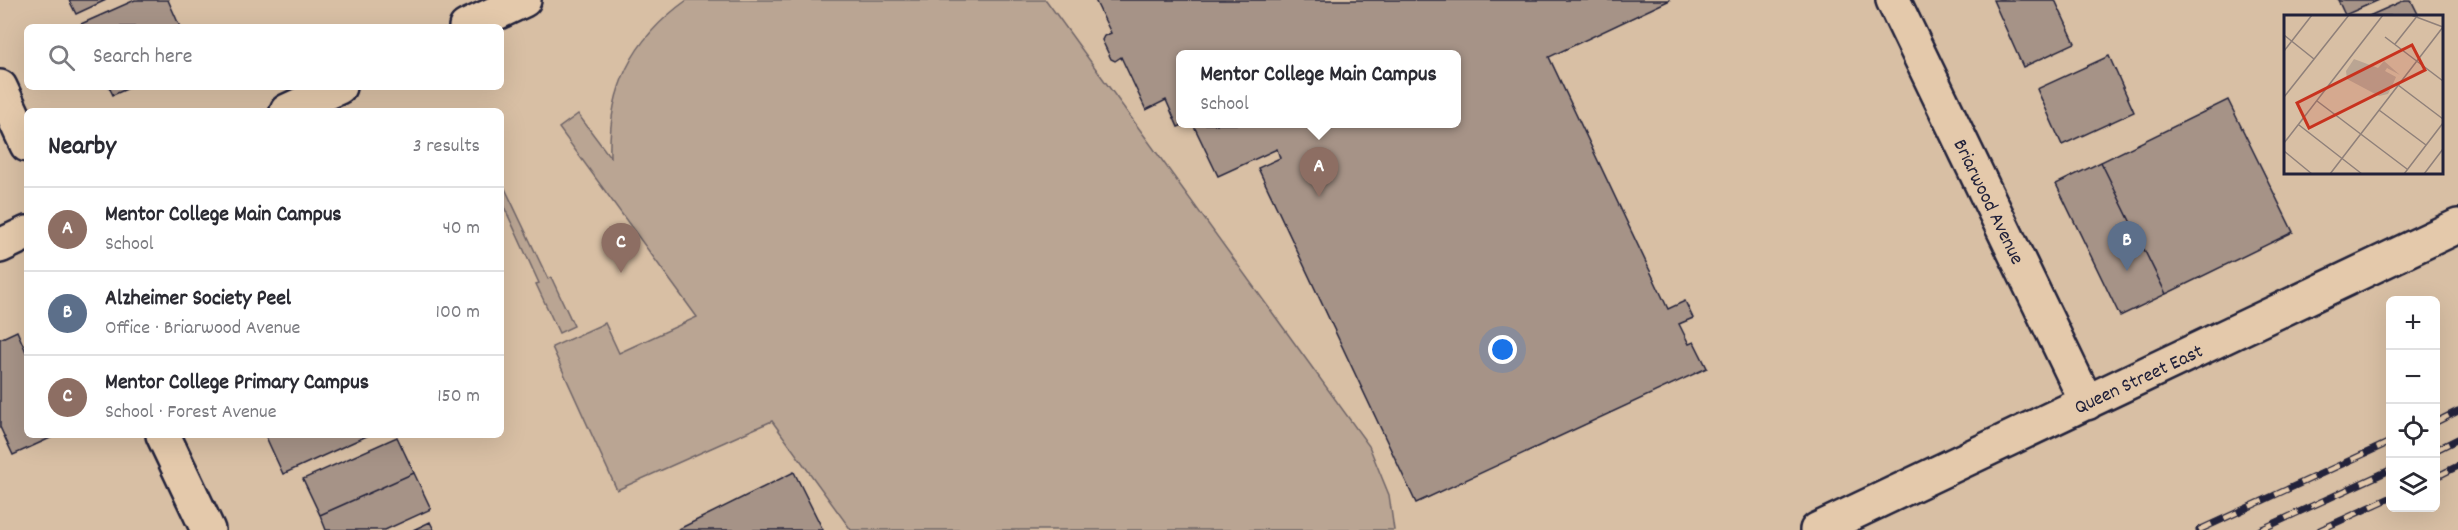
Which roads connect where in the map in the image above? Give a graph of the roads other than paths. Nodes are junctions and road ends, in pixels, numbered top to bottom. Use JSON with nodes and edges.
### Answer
{"nodes":[{"id":1,"x":524,"y":0,"type":"edge"},
{"id":2,"x":1893,"y":0,"type":"edge"},
{"id":3,"x":472,"y":24,"type":"edge"},
{"id":4,"x":0,"y":87,"type":"edge"},
{"id":5,"x":333,"y":90,"type":"edge"},
{"id":6,"x":294,"y":108,"type":"edge"},
{"id":7,"x":24,"y":139,"type":"edge"},
{"id":8,"x":2458,"y":226,"type":"edge"},
{"id":9,"x":24,"y":234,"type":"edge"},
{"id":10,"x":0,"y":246,"type":"edge"},
{"id":11,"x":2087,"y":403,"type":"junction"},
{"id":12,"x":164,"y":438,"type":"edge"},
{"id":13,"x":208,"y":530,"type":"edge"},
{"id":14,"x":1817,"y":530,"type":"edge"}],
"edges":[{"from":1,"to":3,"type":"street"},
{"from":2,"to":11,"type":"street","name":"Briarwood Avenue"},
{"from":4,"to":7,"type":"street"},
{"from":5,"to":6,"type":"street"},
{"from":8,"to":11,"type":"street","name":"Queen Street East"},
{"from":9,"to":10,"type":"street"},
{"from":11,"to":14,"type":"street","name":"Queen Street East"},
{"from":12,"to":13,"type":"street"}]}
